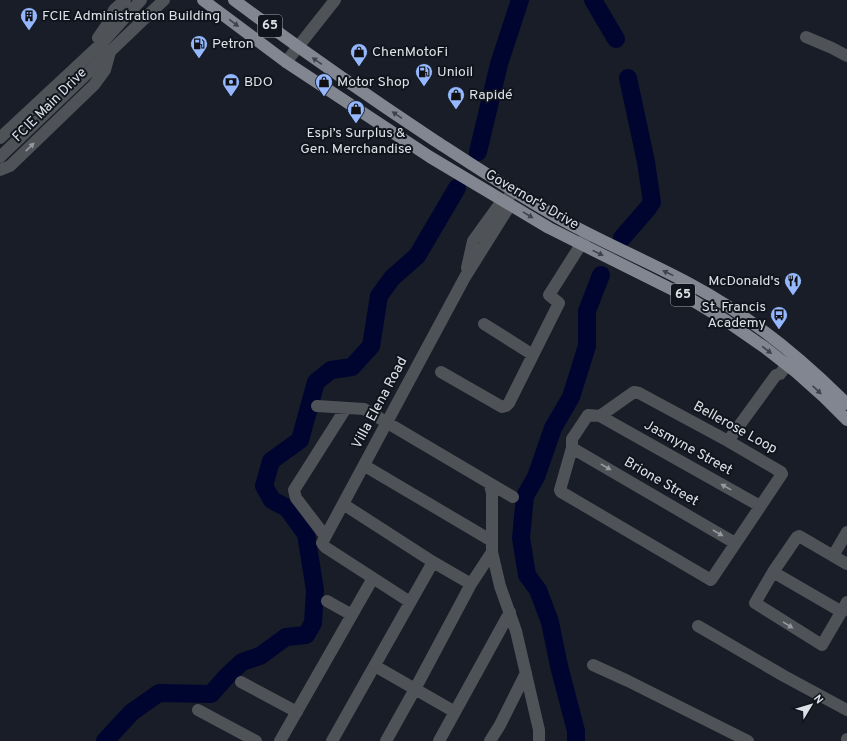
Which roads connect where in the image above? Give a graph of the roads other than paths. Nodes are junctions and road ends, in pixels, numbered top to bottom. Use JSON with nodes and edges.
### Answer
{"nodes":[{"id":1,"x":125,"y":0,"type":"edge"},
{"id":2,"x":141,"y":0,"type":"edge"},
{"id":3,"x":164,"y":0,"type":"edge"},
{"id":4,"x":203,"y":0,"type":"edge"},
{"id":5,"x":234,"y":0,"type":"edge"},
{"id":6,"x":335,"y":0,"type":"edge"},
{"id":7,"x":806,"y":37,"type":"dead end"},
{"id":8,"x":297,"y":47,"type":"junction"},
{"id":9,"x":110,"y":51,"type":"junction"},
{"id":10,"x":847,"y":56,"type":"edge"},
{"id":11,"x":286,"y":62,"type":"junction"},
{"id":12,"x":69,"y":74,"type":"junction"},
{"id":13,"x":0,"y":138,"type":"edge"},
{"id":14,"x":0,"y":157,"type":"edge"},
{"id":15,"x":0,"y":170,"type":"edge"},
{"id":16,"x":513,"y":190,"type":"junction"},
{"id":17,"x":506,"y":202,"type":"junction"},
{"id":18,"x":587,"y":234,"type":"junction"},
{"id":19,"x":581,"y":245,"type":"junction"},
{"id":20,"x":484,"y":324,"type":"dead end"},
{"id":21,"x":533,"y":355,"type":"junction"},
{"id":22,"x":794,"y":355,"type":"junction"},
{"id":23,"x":784,"y":369,"type":"junction"},
{"id":24,"x":441,"y":372,"type":"dead end"},
{"id":25,"x":847,"y":404,"type":"edge"},
{"id":26,"x":317,"y":406,"type":"dead end"},
{"id":27,"x":346,"y":408,"type":"junction"},
{"id":28,"x":600,"y":416,"type":"junction"},
{"id":29,"x":847,"y":420,"type":"edge"},
{"id":30,"x":387,"y":422,"type":"junction"},
{"id":31,"x":731,"y":442,"type":"junction"},
{"id":32,"x":572,"y":448,"type":"junction"},
{"id":33,"x":365,"y":466,"type":"junction"},
{"id":34,"x":490,"y":485,"type":"junction"},
{"id":35,"x":513,"y":497,"type":"dead end"},
{"id":36,"x":344,"y":504,"type":"junction"},
{"id":37,"x":760,"y":506,"type":"junction"},
{"id":38,"x":847,"y":532,"type":"edge"},
{"id":39,"x":324,"y":540,"type":"junction"},
{"id":40,"x":735,"y":543,"type":"junction"},
{"id":41,"x":492,"y":546,"type":"junction"},
{"id":42,"x":833,"y":556,"type":"junction"},
{"id":43,"x":433,"y":562,"type":"junction"},
{"id":44,"x":847,"y":564,"type":"edge"},
{"id":45,"x":773,"y":572,"type":"junction"},
{"id":46,"x":373,"y":578,"type":"junction"},
{"id":47,"x":471,"y":584,"type":"junction"},
{"id":48,"x":327,"y":601,"type":"dead end"},
{"id":49,"x":410,"y":602,"type":"junction"},
{"id":50,"x":844,"y":607,"type":"edge"},
{"id":51,"x":510,"y":612,"type":"junction"},
{"id":52,"x":352,"y":615,"type":"junction"},
{"id":53,"x":698,"y":626,"type":"dead end"},
{"id":54,"x":593,"y":665,"type":"dead end"},
{"id":55,"x":375,"y":666,"type":"junction"},
{"id":56,"x":526,"y":673,"type":"junction"},
{"id":57,"x":241,"y":682,"type":"dead end"},
{"id":58,"x":415,"y":689,"type":"junction"},
{"id":59,"x":198,"y":710,"type":"dead end"},
{"id":60,"x":847,"y":710,"type":"edge"},
{"id":61,"x":297,"y":712,"type":"junction"},
{"id":62,"x":455,"y":712,"type":"junction"},
{"id":63,"x":256,"y":741,"type":"edge"},
{"id":64,"x":280,"y":741,"type":"edge"},
{"id":65,"x":332,"y":741,"type":"edge"},
{"id":66,"x":386,"y":741,"type":"edge"},
{"id":67,"x":439,"y":741,"type":"edge"},
{"id":68,"x":490,"y":741,"type":"edge"},
{"id":69,"x":540,"y":741,"type":"edge"},
{"id":70,"x":748,"y":741,"type":"edge"}],
"edges":[{"from":1,"to":12,"type":"street","name":"FCIE Main Drive"},
{"from":2,"to":12,"type":"street","name":"FCIE Main Drive"},
{"from":3,"to":9,"type":"street","name":"FCIE Main Drive"},
{"from":4,"to":11,"type":"main road","name":"Governor's Drive","number":"65","one_way":true},
{"from":5,"to":8,"type":"main road","name":"Governor's Drive","number":"65"},
{"from":6,"to":8,"type":"street"},
{"from":7,"to":10,"type":"street"},
{"from":8,"to":11,"type":"street"},
{"from":16,"to":8,"type":"main road","name":"Governor's Drive","number":"65","one_way":true},
{"from":9,"to":14,"type":"street","name":"FCIE Main Drive"},
{"from":15,"to":9,"type":"street","name":"FCIE Main Drive","one_way":true},
{"from":11,"to":17,"type":"main road","name":"Governor's Drive","number":"65"},
{"from":12,"to":13,"type":"street","name":"FCIE Main Drive"},
{"from":16,"to":17,"type":"street","name":"Villa Elena Road"},
{"from":16,"to":18,"type":"main road","name":"Governor's Drive","number":"65"},
{"from":17,"to":19,"type":"main road","name":"Governor's Drive","number":"65","one_way":true},
{"from":17,"to":30,"type":"street","name":"Villa Elena Road"},
{"from":18,"to":19,"type":"street"},
{"from":22,"to":18,"type":"main road","name":"Governor's Drive","number":"65","one_way":true},
{"from":19,"to":21,"type":"street"},
{"from":19,"to":23,"type":"main road","name":"Governor's Drive","number":"65","one_way":true},
{"from":20,"to":21,"type":"street"},
{"from":21,"to":24,"type":"street"},
{"from":22,"to":23,"type":"street"},
{"from":22,"to":25,"type":"main road","name":"Governor's Drive","number":"65"},
{"from":23,"to":29,"type":"main road","name":"Governor's Drive","number":"65","one_way":true},
{"from":23,"to":31,"type":"street"},
{"from":26,"to":27,"type":"street"},
{"from":27,"to":30,"type":"street"},
{"from":27,"to":39,"type":"street"},
{"from":28,"to":31,"type":"street","name":"Bellerose Loop"},
{"from":28,"to":32,"type":"street","name":"Bellerose Loop"},
{"from":37,"to":28,"type":"street","name":"Jasmyne Street","one_way":true},
{"from":30,"to":33,"type":"street","name":"Villa Elena Road"},
{"from":30,"to":34,"type":"street"},
{"from":31,"to":37,"type":"street","name":"Bellerose Loop"},
{"from":32,"to":40,"type":"street","name":"Brione Street","one_way":true},
{"from":32,"to":40,"type":"street","name":"Bellerose Loop"},
{"from":33,"to":36,"type":"street","name":"Villa Elena Road"},
{"from":33,"to":41,"type":"street"},
{"from":34,"to":35,"type":"street"},
{"from":34,"to":41,"type":"street"},
{"from":36,"to":39,"type":"street","name":"Villa Elena Road"},
{"from":36,"to":43,"type":"street"},
{"from":37,"to":40,"type":"street","name":"Bellerose Loop"},
{"from":38,"to":42,"type":"street"},
{"from":39,"to":46,"type":"street"},
{"from":41,"to":47,"type":"street"},
{"from":41,"to":51,"type":"street"},
{"from":42,"to":44,"type":"street"},
{"from":42,"to":45,"type":"street"},
{"from":43,"to":47,"type":"street"},
{"from":43,"to":49,"type":"street"},
{"from":45,"to":50,"type":"street"},
{"from":45,"to":50,"type":"street","one_way":true},
{"from":46,"to":49,"type":"street"},
{"from":46,"to":52,"type":"street"},
{"from":47,"to":58,"type":"street"},
{"from":48,"to":52,"type":"street"},
{"from":49,"to":55,"type":"street"},
{"from":51,"to":56,"type":"street"},
{"from":51,"to":62,"type":"street"},
{"from":52,"to":61,"type":"street"},
{"from":53,"to":60,"type":"street"},
{"from":54,"to":70,"type":"street"},
{"from":55,"to":58,"type":"street"},
{"from":55,"to":65,"type":"street"},
{"from":56,"to":68,"type":"street"},
{"from":56,"to":69,"type":"street"},
{"from":57,"to":61,"type":"street"},
{"from":58,"to":62,"type":"street"},
{"from":58,"to":66,"type":"street"},
{"from":59,"to":63,"type":"street"},
{"from":61,"to":64,"type":"street"},
{"from":62,"to":67,"type":"street"}]}
